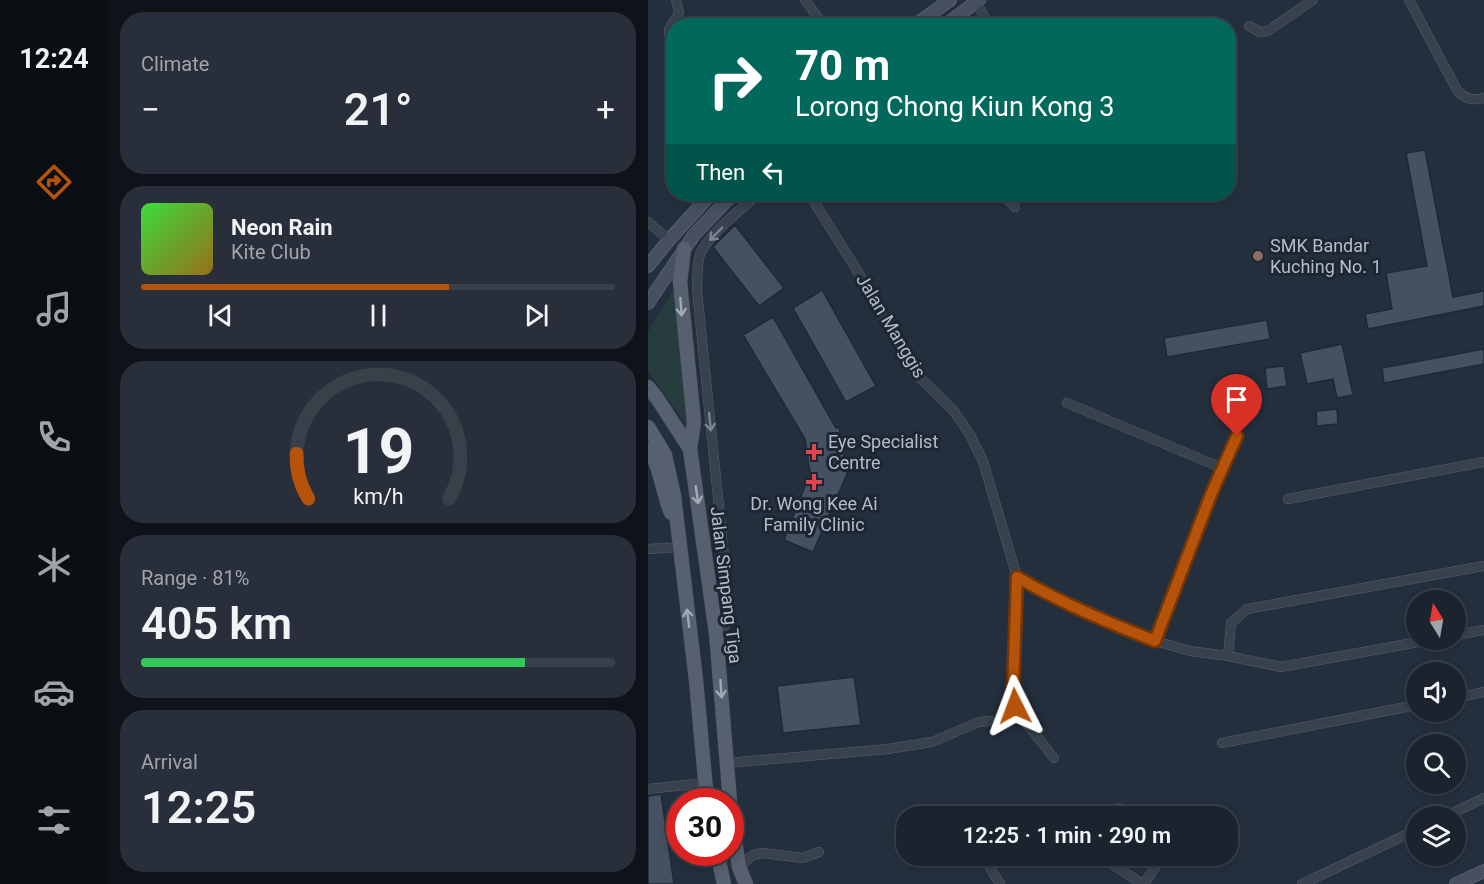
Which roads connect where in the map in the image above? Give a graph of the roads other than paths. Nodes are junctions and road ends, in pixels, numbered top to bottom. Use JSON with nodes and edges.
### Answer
{"nodes":[{"id":1,"x":676,"y":0,"type":"edge"},
{"id":2,"x":805,"y":0,"type":"edge"},
{"id":3,"x":950,"y":0,"type":"edge"},
{"id":4,"x":1313,"y":0,"type":"edge"},
{"id":5,"x":1409,"y":0,"type":"edge"},
{"id":6,"x":978,"y":1,"type":"edge"},
{"id":7,"x":675,"y":18,"type":"edge"},
{"id":8,"x":818,"y":18,"type":"edge"},
{"id":9,"x":925,"y":18,"type":"edge"},
{"id":10,"x":955,"y":18,"type":"edge"},
{"id":11,"x":985,"y":18,"type":"edge"},
{"id":12,"x":1249,"y":26,"type":"dead end"},
{"id":13,"x":1484,"y":98,"type":"edge"},
{"id":14,"x":705,"y":201,"type":"edge"},
{"id":15,"x":726,"y":201,"type":"edge"},
{"id":16,"x":751,"y":201,"type":"edge"},
{"id":17,"x":813,"y":201,"type":"edge"},
{"id":18,"x":1009,"y":201,"type":"edge"},
{"id":19,"x":1015,"y":207,"type":"dead end"},
{"id":20,"x":648,"y":222,"type":"edge"},
{"id":21,"x":669,"y":240,"type":"junction"},
{"id":22,"x":684,"y":249,"type":"junction"},
{"id":23,"x":648,"y":266,"type":"edge"},
{"id":24,"x":648,"y":303,"type":"edge"},
{"id":25,"x":648,"y":387,"type":"edge"},
{"id":26,"x":1067,"y":403,"type":"dead end"},
{"id":27,"x":648,"y":427,"type":"edge"},
{"id":28,"x":1237,"y":436,"type":"dead end"},
{"id":29,"x":690,"y":449,"type":"junction"},
{"id":30,"x":648,"y":450,"type":"edge"},
{"id":31,"x":1484,"y":462,"type":"edge"},
{"id":32,"x":1222,"y":468,"type":"junction"},
{"id":33,"x":1288,"y":499,"type":"dead end"},
{"id":34,"x":677,"y":526,"type":"junction"},
{"id":35,"x":680,"y":547,"type":"junction"},
{"id":36,"x":648,"y":549,"type":"edge"},
{"id":37,"x":1484,"y":566,"type":"edge"},
{"id":38,"x":1017,"y":577,"type":"junction"},
{"id":39,"x":1484,"y":630,"type":"edge"},
{"id":40,"x":716,"y":633,"type":"junction"},
{"id":41,"x":1466,"y":633,"type":"edge"},
{"id":42,"x":1155,"y":641,"type":"junction"},
{"id":43,"x":1406,"y":644,"type":"edge"},
{"id":44,"x":1228,"y":656,"type":"junction"},
{"id":45,"x":1484,"y":692,"type":"edge"},
{"id":46,"x":1466,"y":696,"type":"edge"},
{"id":47,"x":1406,"y":707,"type":"edge"},
{"id":48,"x":991,"y":721,"type":"dead end"},
{"id":49,"x":1222,"y":743,"type":"dead end"},
{"id":50,"x":1054,"y":758,"type":"dead end"},
{"id":51,"x":727,"y":763,"type":"junction"},
{"id":52,"x":705,"y":783,"type":"junction"},
{"id":53,"x":706,"y":788,"type":"edge"},
{"id":54,"x":729,"y":788,"type":"edge"},
{"id":55,"x":648,"y":789,"type":"edge"},
{"id":56,"x":1484,"y":798,"type":"edge"},
{"id":57,"x":1466,"y":807,"type":"edge"},
{"id":58,"x":1406,"y":835,"type":"edge"},
{"id":59,"x":819,"y":852,"type":"dead end"},
{"id":60,"x":720,"y":866,"type":"edge"},
{"id":61,"x":989,"y":866,"type":"edge"},
{"id":62,"x":1116,"y":866,"type":"edge"},
{"id":63,"x":1155,"y":866,"type":"edge"},
{"id":64,"x":740,"y":867,"type":"joint"},
{"id":65,"x":1484,"y":871,"type":"edge"},
{"id":66,"x":724,"y":884,"type":"edge"},
{"id":67,"x":746,"y":884,"type":"edge"},
{"id":68,"x":1000,"y":884,"type":"edge"},
{"id":69,"x":1143,"y":884,"type":"edge"},
{"id":70,"x":1302,"y":884,"type":"edge"},
{"id":71,"x":1455,"y":884,"type":"edge"}],
"edges":[{"from":1,"to":7,"type":"street"},
{"from":2,"to":8,"type":"street"},
{"from":3,"to":9,"type":"main road"},
{"from":4,"to":12,"type":"street"},
{"from":5,"to":13,"type":"street"},
{"from":6,"to":10,"type":"main road"},
{"from":6,"to":11,"type":"street"},
{"from":14,"to":21,"type":"main road"},
{"from":15,"to":22,"type":"main road"},
{"from":16,"to":40,"type":"street","one_way":true},
{"from":17,"to":38,"type":"street","name":"Jalan Manggis"},
{"from":18,"to":19,"type":"street"},
{"from":20,"to":21,"type":"street"},
{"from":21,"to":23,"type":"main road"},
{"from":22,"to":24,"type":"main road"},
{"from":22,"to":29,"type":"main road","one_way":true},
{"from":25,"to":29,"type":"main road","name":"Jalan Simpang Tiga"},
{"from":26,"to":32,"type":"street"},
{"from":27,"to":34,"type":"main road"},
{"from":28,"to":32,"type":"street"},
{"from":29,"to":40,"type":"main road","name":"Jalan Simpang Tiga","one_way":true},
{"from":30,"to":34,"type":"main road"},
{"from":31,"to":33,"type":"street"},
{"from":32,"to":42,"type":"street"},
{"from":34,"to":35,"type":"main road"},
{"from":35,"to":36,"type":"street"},
{"from":52,"to":35,"type":"main road","one_way":true},
{"from":37,"to":44,"type":"street"},
{"from":38,"to":42,"type":"street"},
{"from":38,"to":50,"type":"street","name":"Jalan Manggis"},
{"from":39,"to":41,"type":"street"},
{"from":40,"to":51,"type":"main road","name":"Jalan Simpang Tiga","one_way":true},
{"from":42,"to":44,"type":"street"},
{"from":43,"to":44,"type":"street"},
{"from":45,"to":46,"type":"street"},
{"from":47,"to":49,"type":"street"},
{"from":48,"to":51,"type":"street"},
{"from":51,"to":54,"type":"main road","name":"Jalan Simpang Tiga"},
{"from":52,"to":53,"type":"main road"},
{"from":52,"to":55,"type":"street"},
{"from":56,"to":57,"type":"street"},
{"from":58,"to":70,"type":"street"},
{"from":59,"to":64,"type":"street"},
{"from":60,"to":66,"type":"main road"},
{"from":61,"to":68,"type":"street"},
{"from":62,"to":69,"type":"street"},
{"from":63,"to":69,"type":"street"},
{"from":64,"to":67,"type":"main road"},
{"from":65,"to":71,"type":"main road"}]}
